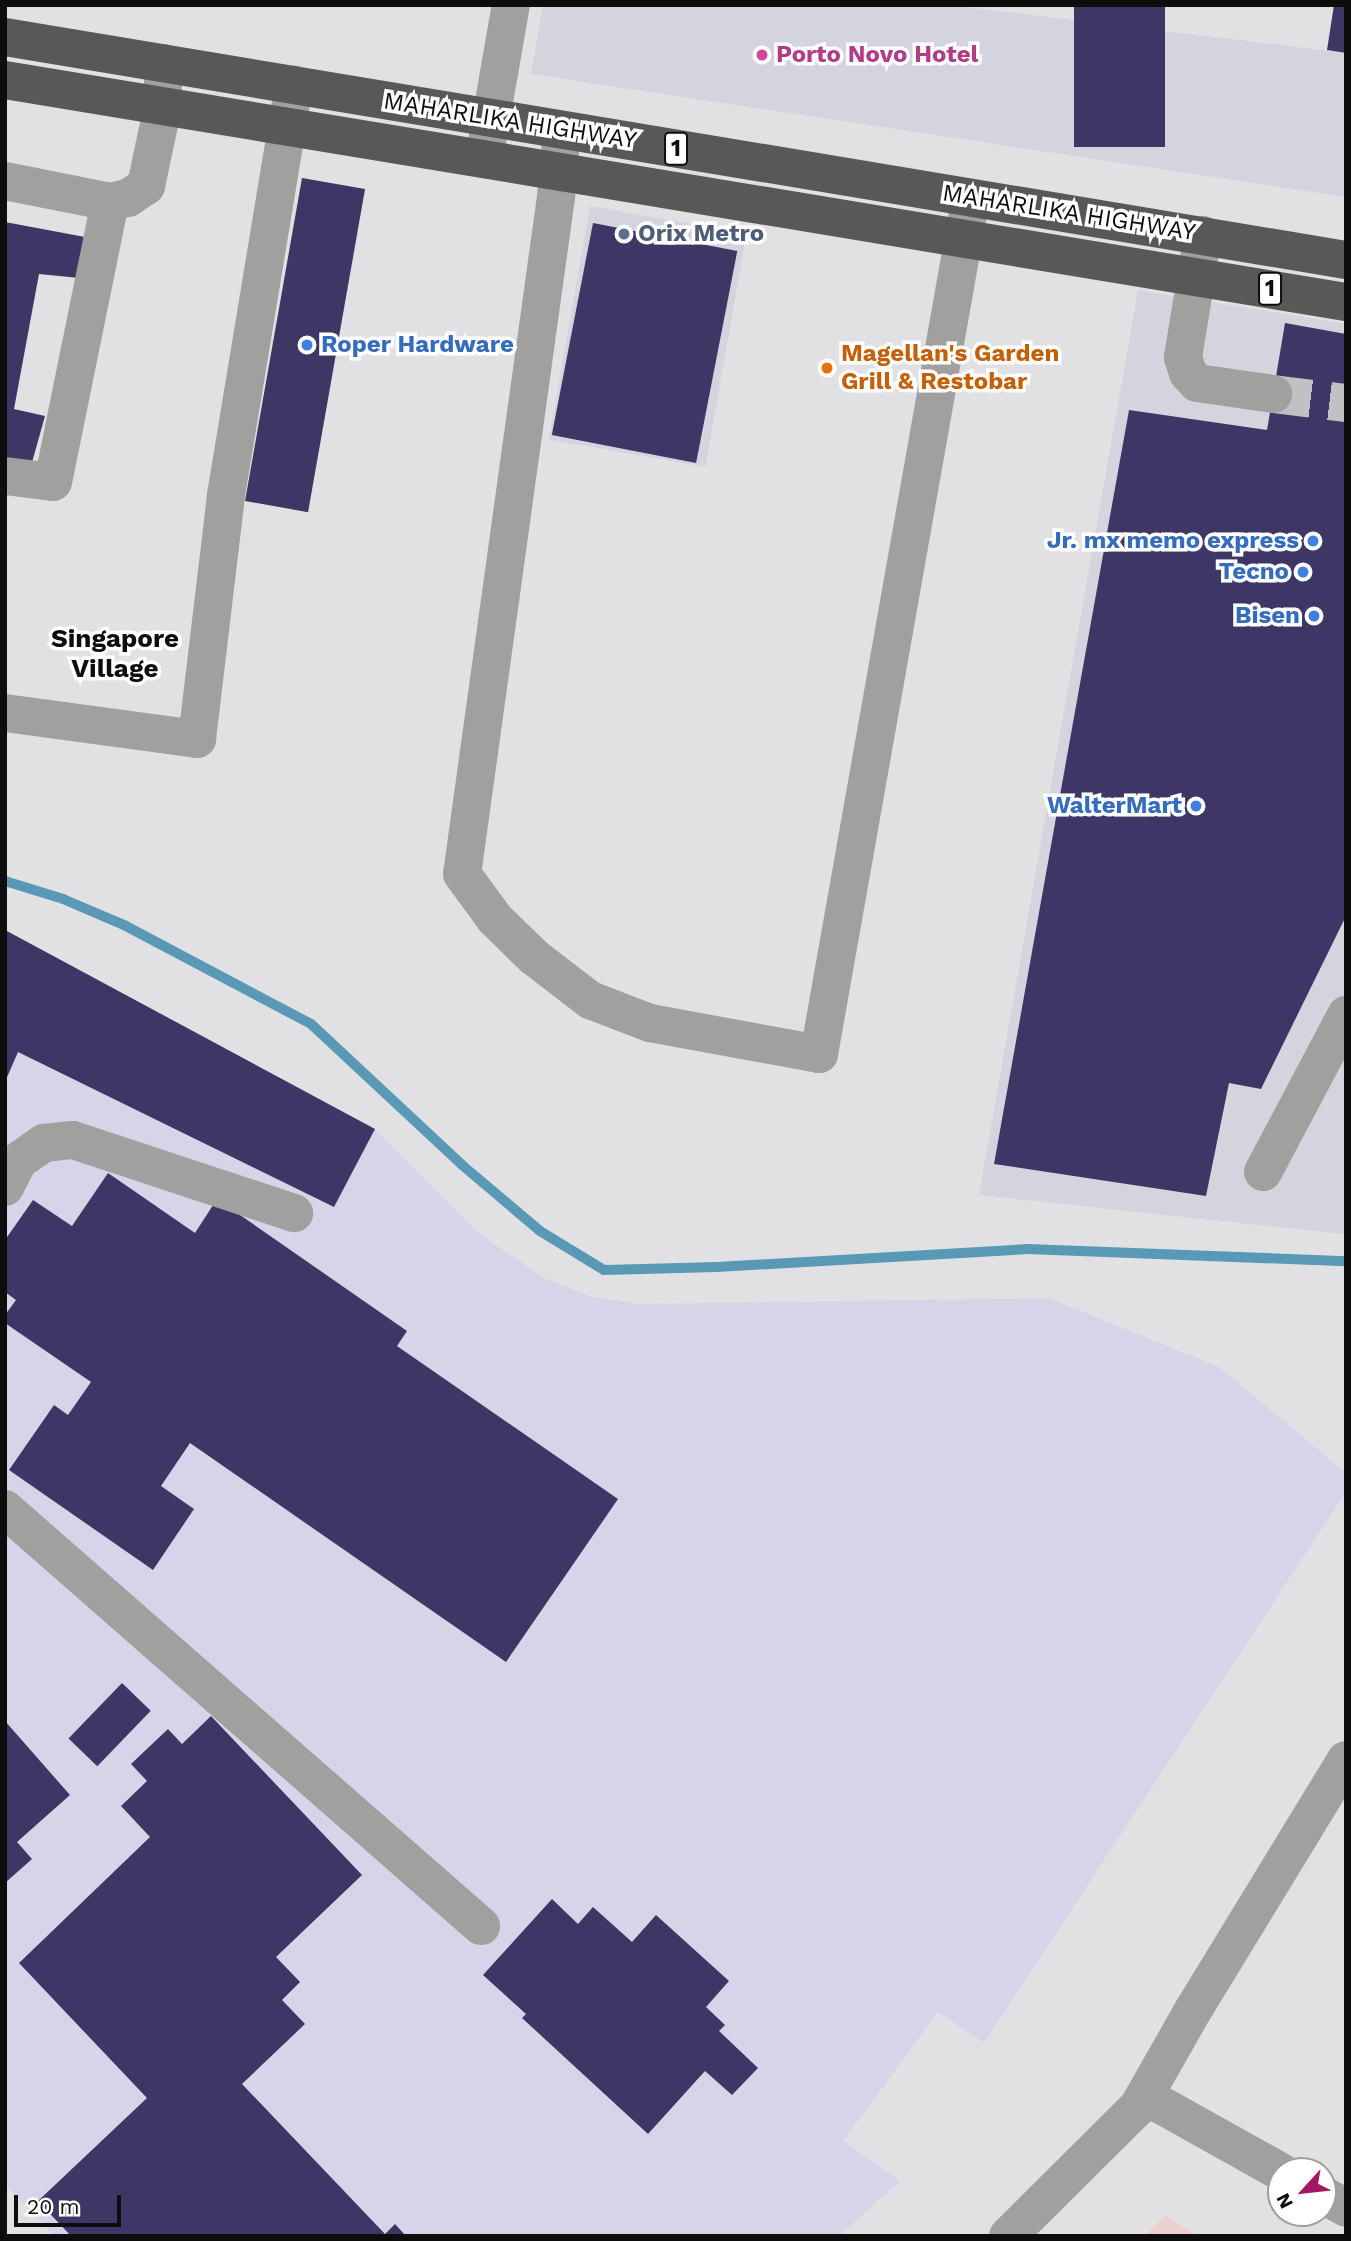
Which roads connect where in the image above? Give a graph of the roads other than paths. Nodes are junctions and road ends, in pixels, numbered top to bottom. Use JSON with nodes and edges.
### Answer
{"nodes":[{"id":1,"x":511,"y":5,"type":"edge"},
{"id":2,"x":5,"y":37,"type":"edge"},
{"id":3,"x":163,"y":63,"type":"junction"},
{"id":4,"x":5,"y":79,"type":"edge"},
{"id":5,"x":294,"y":85,"type":"junction"},
{"id":6,"x":163,"y":105,"type":"junction"},
{"id":7,"x":493,"y":119,"type":"junction"},
{"id":8,"x":287,"y":126,"type":"junction"},
{"id":9,"x":562,"y":130,"type":"junction"},
{"id":10,"x":484,"y":159,"type":"junction"},
{"id":11,"x":559,"y":172,"type":"junction"},
{"id":12,"x":5,"y":181,"type":"edge"},
{"id":13,"x":970,"y":197,"type":"junction"},
{"id":14,"x":110,"y":201,"type":"junction"},
{"id":15,"x":1203,"y":235,"type":"junction"},
{"id":16,"x":964,"y":238,"type":"junction"},
{"id":17,"x":1346,"y":260,"type":"edge"},
{"id":18,"x":1195,"y":277,"type":"junction"},
{"id":19,"x":1346,"y":302,"type":"edge"},
{"id":20,"x":1273,"y":394,"type":"tunnel mouth"},
{"id":21,"x":5,"y":476,"type":"edge"},
{"id":22,"x":5,"y":713,"type":"edge"},
{"id":23,"x":1346,"y":1014,"type":"edge"},
{"id":24,"x":1263,"y":1172,"type":"dead end"},
{"id":25,"x":5,"y":1187,"type":"edge"},
{"id":26,"x":294,"y":1213,"type":"dead end"},
{"id":27,"x":5,"y":1509,"type":"edge"},
{"id":28,"x":1346,"y":1760,"type":"edge"},
{"id":29,"x":481,"y":1926,"type":"dead end"},
{"id":30,"x":1144,"y":2096,"type":"junction"},
{"id":31,"x":1267,"y":2164,"type":"edge"},
{"id":32,"x":1009,"y":2236,"type":"edge"}],
"edges":[{"from":1,"to":7,"type":"street"},
{"from":2,"to":3,"type":"highway","name":"MAHARLIKA HIGHWAY","number":"1"},
{"from":3,"to":5,"type":"highway","name":"MAHARLIKA HIGHWAY","number":"1"},
{"from":3,"to":6,"type":"street"},
{"from":4,"to":6,"type":"highway","name":"MAHARLIKA HIGHWAY","number":"1"},
{"from":5,"to":7,"type":"highway","name":"MAHARLIKA HIGHWAY","number":"1"},
{"from":5,"to":8,"type":"street"},
{"from":6,"to":8,"type":"highway","name":"MAHARLIKA HIGHWAY","number":"1"},
{"from":6,"to":14,"type":"street"},
{"from":7,"to":9,"type":"highway","name":"MAHARLIKA HIGHWAY","number":"1"},
{"from":7,"to":10,"type":"street"},
{"from":8,"to":10,"type":"highway","name":"MAHARLIKA HIGHWAY","number":"1"},
{"from":8,"to":22,"type":"street"},
{"from":9,"to":11,"type":"street"},
{"from":9,"to":13,"type":"highway","name":"MAHARLIKA HIGHWAY","number":"1"},
{"from":10,"to":11,"type":"highway","name":"MAHARLIKA HIGHWAY","number":"1"},
{"from":11,"to":16,"type":"highway","name":"MAHARLIKA HIGHWAY","number":"1"},
{"from":11,"to":16,"type":"street"},
{"from":12,"to":14,"type":"street"},
{"from":13,"to":15,"type":"highway","name":"MAHARLIKA HIGHWAY","number":"1"},
{"from":13,"to":16,"type":"street"},
{"from":14,"to":21,"type":"street"},
{"from":15,"to":17,"type":"highway","name":"MAHARLIKA HIGHWAY","number":"1"},
{"from":15,"to":18,"type":"street"},
{"from":16,"to":18,"type":"highway","name":"MAHARLIKA HIGHWAY","number":"1"},
{"from":18,"to":19,"type":"highway","name":"MAHARLIKA HIGHWAY","number":"1"},
{"from":18,"to":20,"type":"street"},
{"from":23,"to":24,"type":"street"},
{"from":25,"to":26,"type":"street"},
{"from":27,"to":29,"type":"street"},
{"from":28,"to":30,"type":"street"},
{"from":30,"to":31,"type":"street"},
{"from":30,"to":32,"type":"street"}]}
